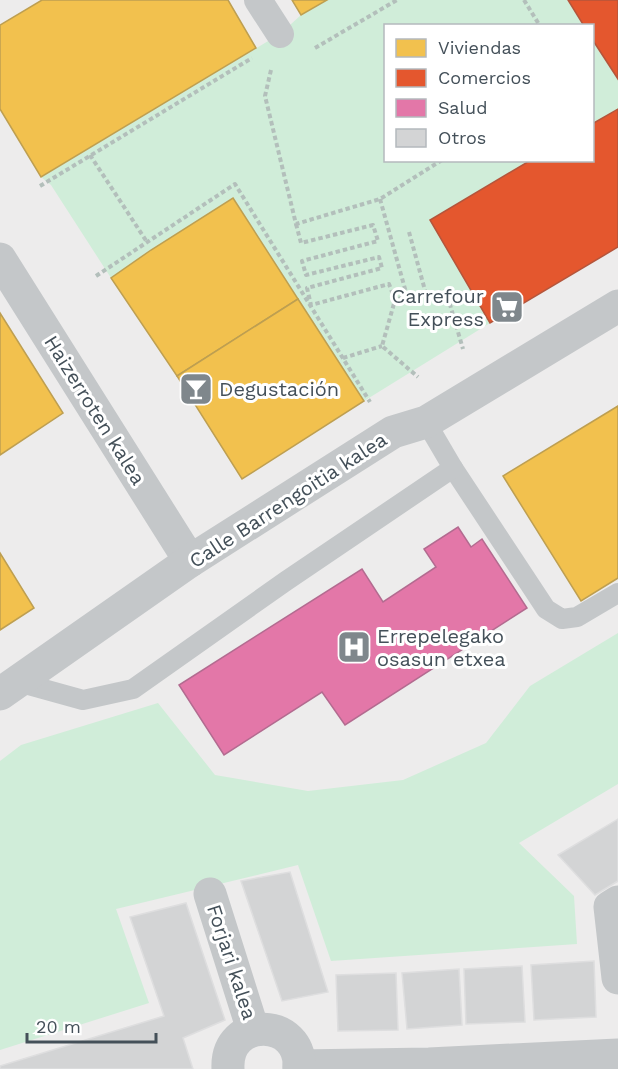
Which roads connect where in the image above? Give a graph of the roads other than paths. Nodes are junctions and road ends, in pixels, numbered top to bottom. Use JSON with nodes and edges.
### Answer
{"nodes":[{"id":1,"x":258,"y":0,"type":"edge"},
{"id":2,"x":279,"y":38,"type":"road end"},
{"id":3,"x":0,"y":259,"type":"edge"},
{"id":4,"x":618,"y":306,"type":"edge"},
{"id":5,"x":426,"y":422,"type":"junction"},
{"id":6,"x":453,"y":468,"type":"junction"},
{"id":7,"x":190,"y":561,"type":"junction"},
{"id":8,"x":618,"y":593,"type":"edge"},
{"id":9,"x":9,"y":688,"type":"edge"},
{"id":10,"x":210,"y":894,"type":"dead end"},
{"id":11,"x":618,"y":902,"type":"edge"},
{"id":12,"x":618,"y":978,"type":"edge"},
{"id":13,"x":254,"y":1030,"type":"junction"},
{"id":14,"x":618,"y":1055,"type":"edge"},
{"id":15,"x":299,"y":1067,"type":"edge"},
{"id":16,"x":228,"y":1069,"type":"edge"}],
"edges":[{"from":1,"to":2,"type":"street"},
{"from":3,"to":7,"type":"street","name":"Haizerroten kalea"},
{"from":4,"to":5,"type":"street","name":"Calle Barrengoitia kalea"},
{"from":5,"to":6,"type":"lane"},
{"from":5,"to":7,"type":"street","name":"Calle Barrengoitia kalea"},
{"from":6,"to":8,"type":"lane"},
{"from":6,"to":9,"type":"lane"},
{"from":7,"to":9,"type":"street","name":"Calle Barrengoitia kalea"},
{"from":10,"to":13,"type":"street","name":"Forjari kalea"},
{"from":11,"to":12,"type":"street"},
{"from":13,"to":15,"type":"street"},
{"from":13,"to":16,"type":"street"},
{"from":14,"to":15,"type":"street"}]}
